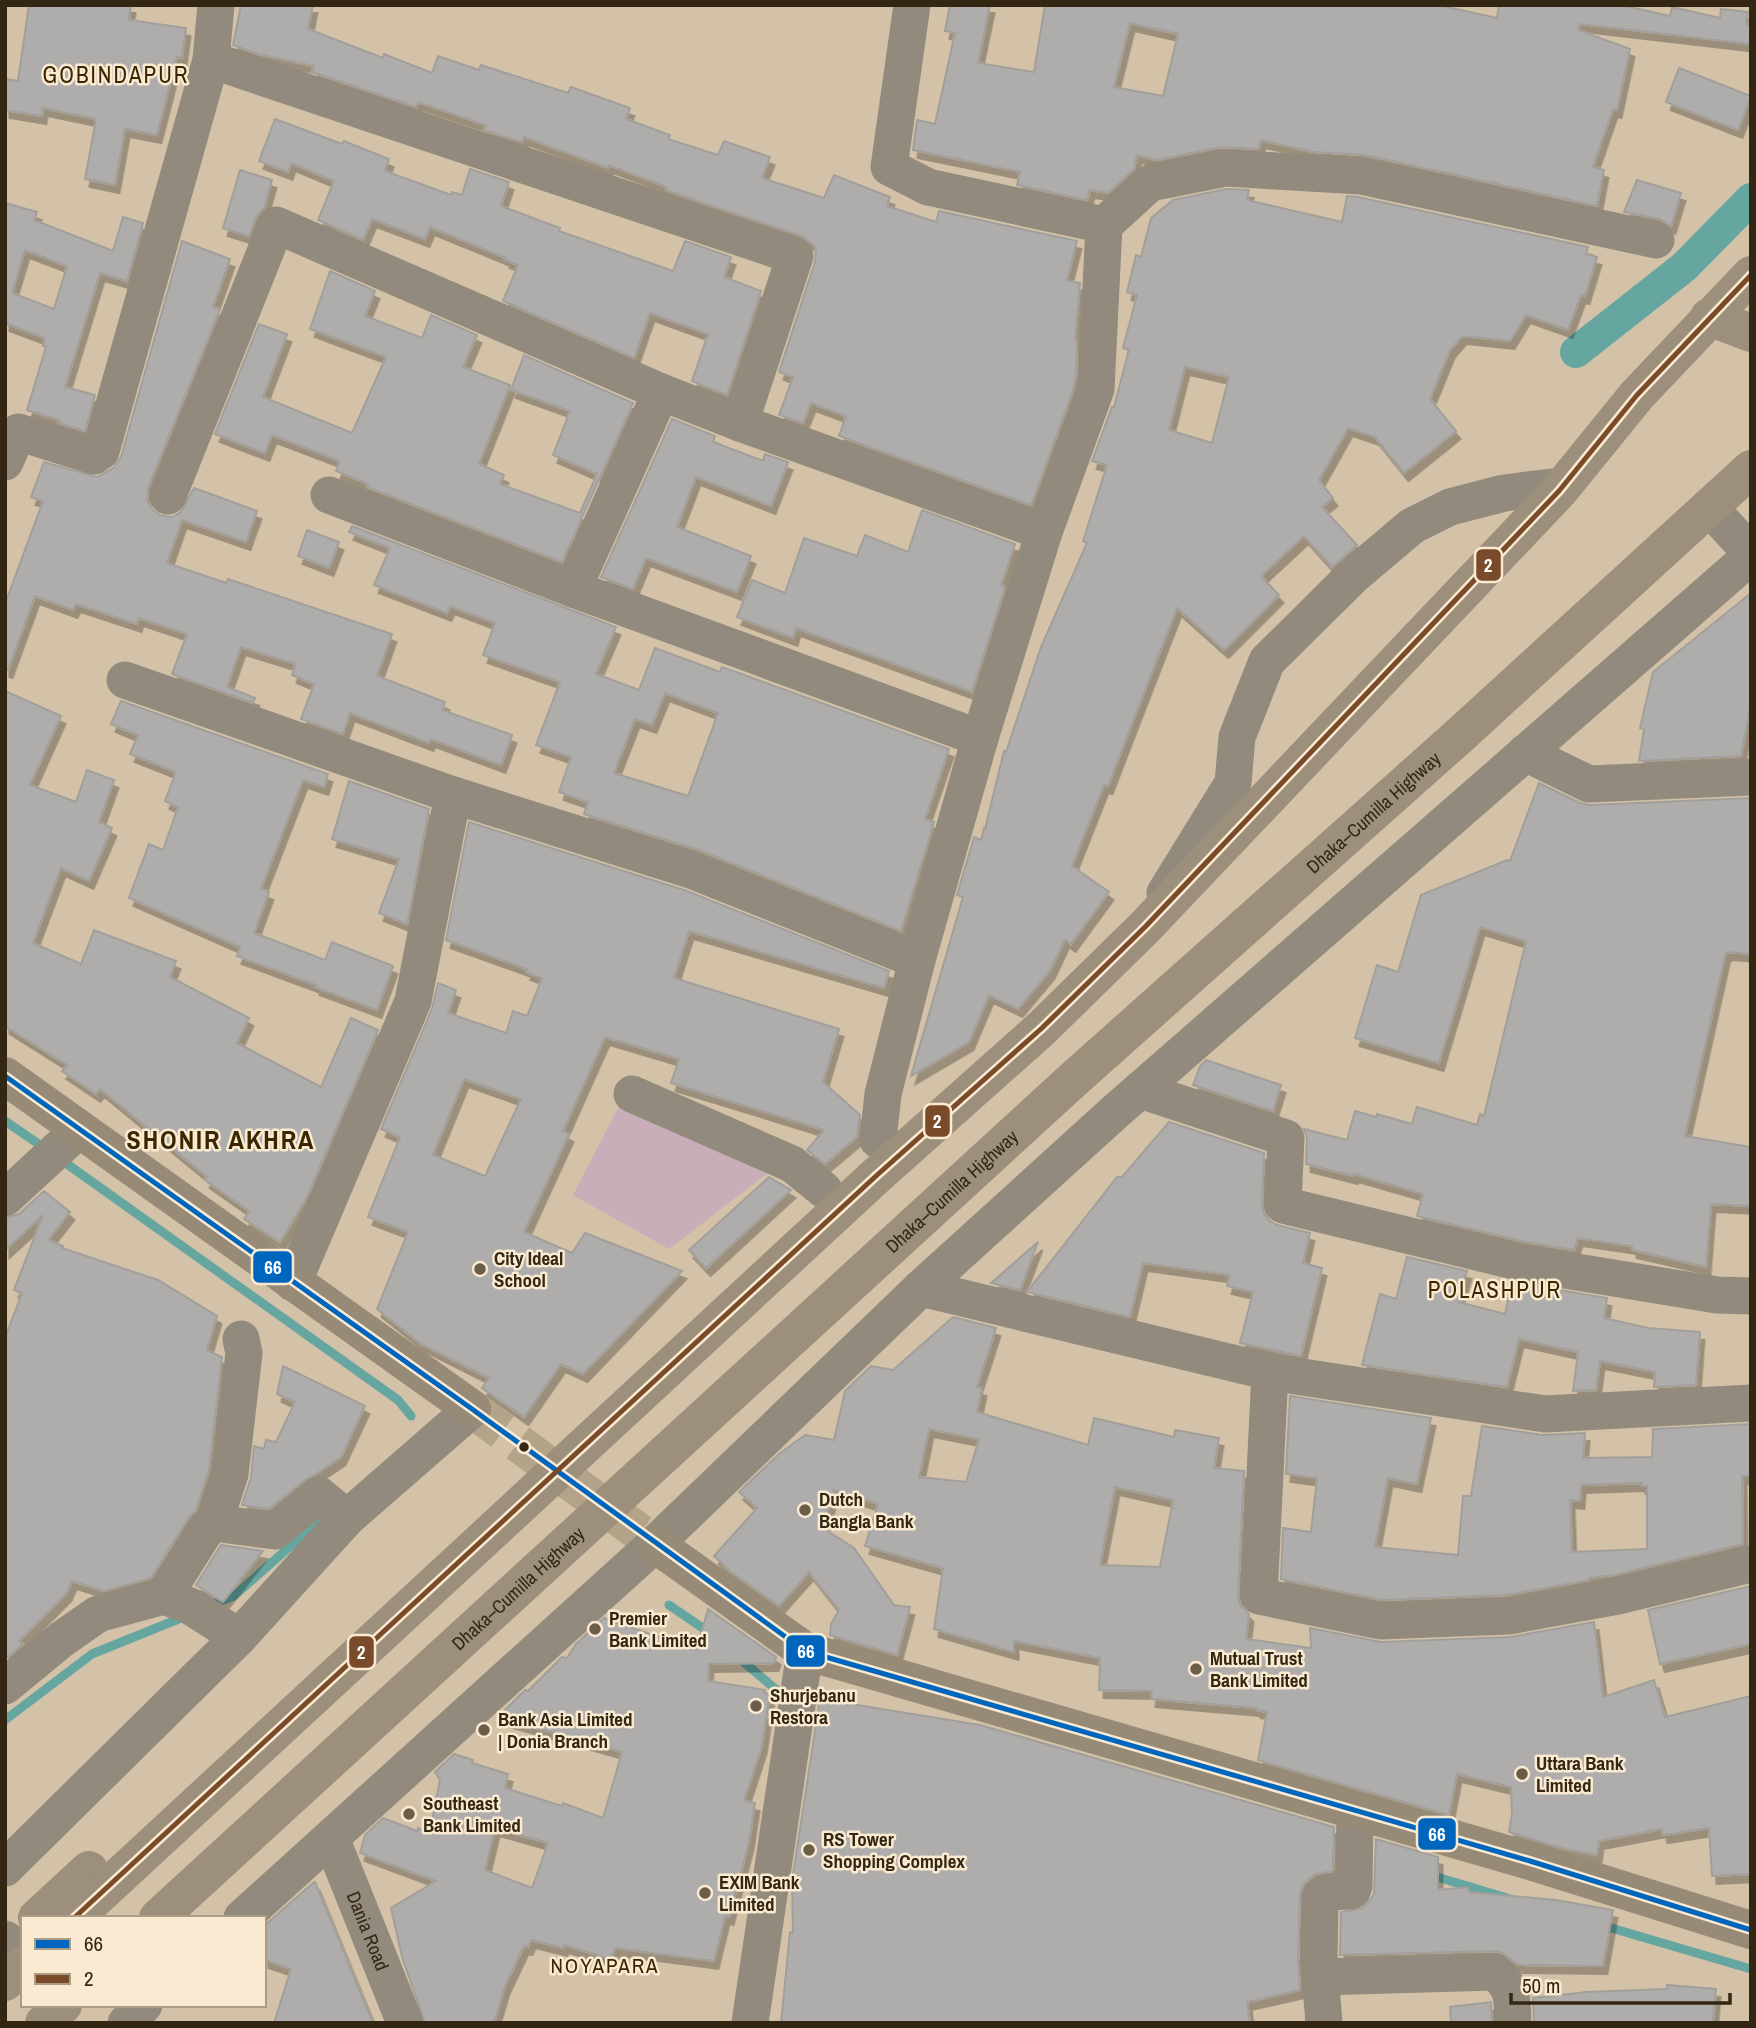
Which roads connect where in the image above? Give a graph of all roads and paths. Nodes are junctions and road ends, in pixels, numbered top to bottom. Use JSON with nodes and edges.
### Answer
{"nodes":[{"id":1,"x":216,"y":5,"type":"edge"},
{"id":2,"x":912,"y":5,"type":"edge"},
{"id":3,"x":211,"y":60,"type":"junction"},
{"id":4,"x":1104,"y":225,"type":"junction"},
{"id":5,"x":1656,"y":240,"type":"dead end"},
{"id":6,"x":1751,"y":275,"type":"edge"},
{"id":7,"x":1709,"y":317,"type":"junction"},
{"id":8,"x":1751,"y":333,"type":"edge"},
{"id":9,"x":661,"y":392,"type":"junction"},
{"id":10,"x":740,"y":423,"type":"junction"},
{"id":11,"x":5,"y":462,"type":"edge"},
{"id":12,"x":1751,"y":470,"type":"edge"},
{"id":13,"x":1559,"y":491,"type":"junction"},
{"id":14,"x":330,"y":495,"type":"dead end"},
{"id":15,"x":168,"y":496,"type":"dead end"},
{"id":16,"x":1709,"y":507,"type":"junction"},
{"id":17,"x":1044,"y":532,"type":"junction"},
{"id":18,"x":1751,"y":554,"type":"edge"},
{"id":19,"x":573,"y":589,"type":"junction"},
{"id":20,"x":125,"y":680,"type":"dead end"},
{"id":21,"x":980,"y":738,"type":"junction"},
{"id":22,"x":1525,"y":753,"type":"junction"},
{"id":23,"x":1751,"y":777,"type":"edge"},
{"id":24,"x":453,"y":795,"type":"junction"},
{"id":25,"x":1145,"y":927,"type":"junction"},
{"id":26,"x":917,"y":960,"type":"junction"},
{"id":27,"x":5,"y":1076,"type":"edge"},
{"id":28,"x":1140,"y":1090,"type":"junction"},
{"id":29,"x":632,"y":1094,"type":"dead end"},
{"id":30,"x":71,"y":1136,"type":"junction"},
{"id":31,"x":878,"y":1140,"type":"junction"},
{"id":32,"x":13,"y":1190,"type":"edge"},
{"id":33,"x":824,"y":1190,"type":"junction"},
{"id":34,"x":293,"y":1283,"type":"junction"},
{"id":35,"x":921,"y":1288,"type":"junction"},
{"id":36,"x":1751,"y":1296,"type":"edge"},
{"id":37,"x":241,"y":1339,"type":"dead end"},
{"id":38,"x":1270,"y":1372,"type":"junction"},
{"id":39,"x":1751,"y":1403,"type":"edge"},
{"id":40,"x":472,"y":1409,"type":"joint"},
{"id":41,"x":347,"y":1518,"type":"junction"},
{"id":42,"x":214,"y":1522,"type":"junction"},
{"id":43,"x":655,"y":1544,"type":"junction"},
{"id":44,"x":1751,"y":1564,"type":"edge"},
{"id":45,"x":164,"y":1596,"type":"junction"},
{"id":46,"x":239,"y":1637,"type":"junction"},
{"id":47,"x":805,"y":1651,"type":"junction"},
{"id":48,"x":5,"y":1686,"type":"edge"},
{"id":49,"x":1355,"y":1811,"type":"junction"},
{"id":50,"x":331,"y":1838,"type":"junction"},
{"id":51,"x":5,"y":1868,"type":"edge"},
{"id":52,"x":43,"y":1916,"type":"edge"},
{"id":53,"x":76,"y":1916,"type":"edge"},
{"id":54,"x":160,"y":1916,"type":"edge"},
{"id":55,"x":244,"y":1916,"type":"edge"},
{"id":56,"x":1751,"y":1930,"type":"edge"},
{"id":57,"x":17,"y":1940,"type":"edge"},
{"id":58,"x":1321,"y":1977,"type":"junction"},
{"id":59,"x":5,"y":1982,"type":"edge"},
{"id":60,"x":61,"y":2007,"type":"edge"},
{"id":61,"x":142,"y":2007,"type":"edge"},
{"id":62,"x":44,"y":2023,"type":"edge"},
{"id":63,"x":126,"y":2023,"type":"edge"},
{"id":64,"x":405,"y":2023,"type":"edge"},
{"id":65,"x":750,"y":2023,"type":"edge"},
{"id":66,"x":1324,"y":2023,"type":"edge"},
{"id":67,"x":1513,"y":2023,"type":"edge"}],
"edges":[{"from":1,"to":3,"type":"street"},
{"from":2,"to":4,"type":"street"},
{"from":3,"to":10,"type":"street"},
{"from":3,"to":11,"type":"street"},
{"from":4,"to":5,"type":"street"},
{"from":4,"to":17,"type":"street"},
{"from":6,"to":7,"type":"highway"},
{"from":7,"to":8,"type":"highway"},
{"from":7,"to":13,"type":"highway"},
{"from":9,"to":10,"type":"street"},
{"from":9,"to":15,"type":"street"},
{"from":9,"to":19,"type":"street"},
{"from":10,"to":17,"type":"street"},
{"from":12,"to":16,"type":"highway","name":"Dhaka–Cumilla Highway"},
{"from":13,"to":25,"type":"highway"},
{"from":13,"to":25,"type":"street"},
{"from":14,"to":19,"type":"street"},
{"from":16,"to":18,"type":"street"},
{"from":16,"to":54,"type":"highway","name":"Dhaka–Cumilla Highway"},
{"from":17,"to":21,"type":"street"},
{"from":18,"to":22,"type":"street"},
{"from":19,"to":21,"type":"street"},
{"from":20,"to":24,"type":"street"},
{"from":21,"to":26,"type":"street"},
{"from":22,"to":23,"type":"street"},
{"from":22,"to":28,"type":"street"},
{"from":24,"to":26,"type":"street"},
{"from":24,"to":34,"type":"street"},
{"from":25,"to":31,"type":"highway"},
{"from":25,"to":53,"type":"highway"},
{"from":26,"to":31,"type":"street"},
{"from":27,"to":30,"type":"main road"},
{"from":28,"to":35,"type":"street"},
{"from":28,"to":36,"type":"street"},
{"from":29,"to":33,"type":"street"},
{"from":30,"to":32,"type":"street"},
{"from":30,"to":34,"type":"main road"},
{"from":31,"to":33,"type":"highway"},
{"from":33,"to":52,"type":"highway"},
{"from":34,"to":40,"type":"main road"},
{"from":35,"to":38,"type":"street"},
{"from":35,"to":43,"type":"street"},
{"from":37,"to":42,"type":"street"},
{"from":38,"to":39,"type":"street"},
{"from":38,"to":44,"type":"street"},
{"from":40,"to":41,"type":"street"},
{"from":41,"to":42,"type":"street"},
{"from":41,"to":46,"type":"street"},
{"from":42,"to":45,"type":"street"},
{"from":43,"to":47,"type":"main road"},
{"from":43,"to":50,"type":"street"},
{"from":45,"to":46,"type":"street"},
{"from":45,"to":48,"type":"street"},
{"from":46,"to":51,"type":"street"},
{"from":47,"to":49,"type":"main road"},
{"from":47,"to":65,"type":"street"},
{"from":49,"to":56,"type":"main road"},
{"from":49,"to":58,"type":"street"},
{"from":50,"to":55,"type":"street"},
{"from":50,"to":64,"type":"street","name":"Dania Road"},
{"from":57,"to":59,"type":"highway"},
{"from":58,"to":66,"type":"street"},
{"from":58,"to":67,"type":"street"},
{"from":60,"to":62,"type":"highway"},
{"from":61,"to":63,"type":"street"}]}
